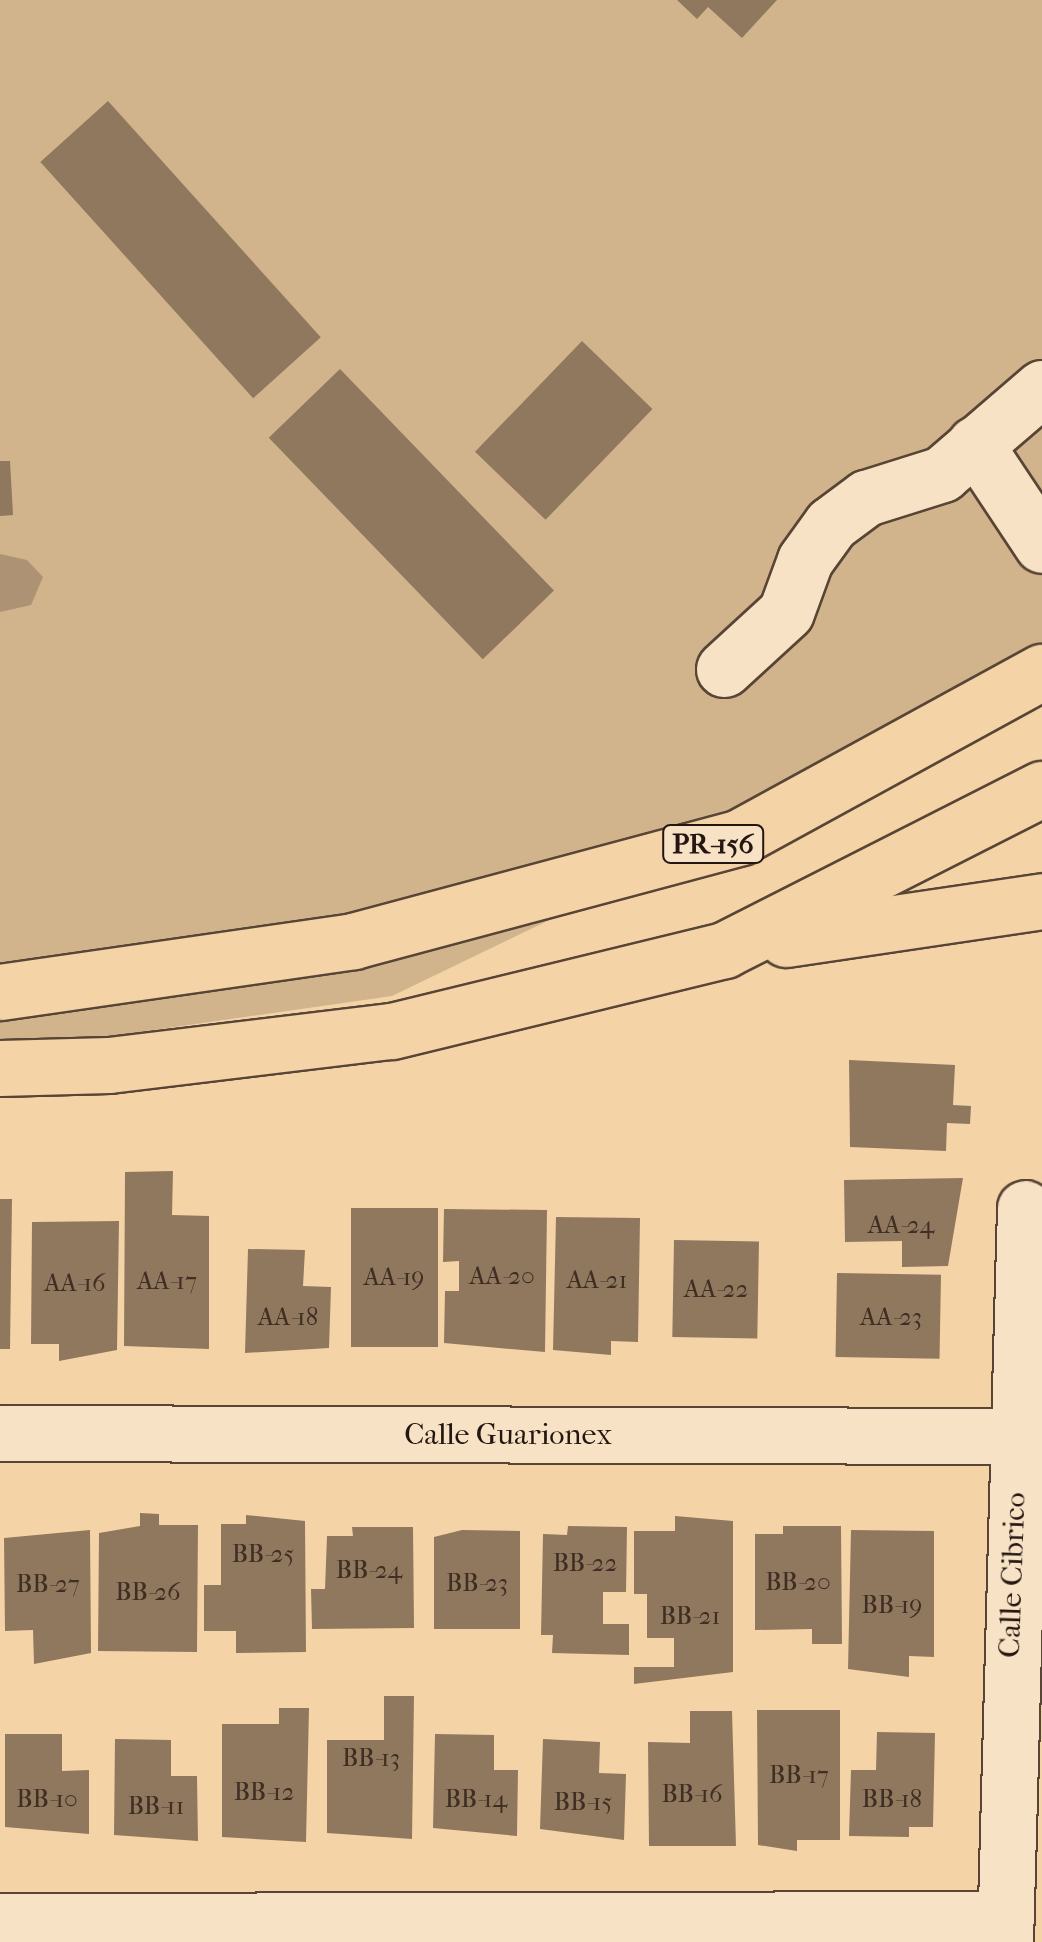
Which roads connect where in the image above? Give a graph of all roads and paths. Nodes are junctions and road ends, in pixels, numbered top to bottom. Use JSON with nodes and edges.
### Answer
{"nodes":[{"id":1,"x":1040,"y":393,"type":"edge"},
{"id":2,"x":975,"y":444,"type":"junction"},
{"id":3,"x":1042,"y":545,"type":"edge"},
{"id":4,"x":724,"y":669,"type":"dead end"},
{"id":5,"x":1042,"y":672,"type":"edge"},
{"id":6,"x":1042,"y":789,"type":"edge"},
{"id":7,"x":1042,"y":902,"type":"edge"},
{"id":8,"x":724,"y":950,"type":"junction"},
{"id":9,"x":0,"y":992,"type":"edge"},
{"id":10,"x":0,"y":1068,"type":"edge"},
{"id":11,"x":1025,"y":1208,"type":"dead end"},
{"id":12,"x":0,"y":1434,"type":"edge"},
{"id":13,"x":1016,"y":1436,"type":"junction"},
{"id":14,"x":0,"y":1921,"type":"edge"},
{"id":15,"x":1004,"y":1930,"type":"edge"}],
"edges":[{"from":1,"to":2,"type":"street"},
{"from":2,"to":3,"type":"street"},
{"from":2,"to":4,"type":"street"},
{"from":5,"to":9,"type":"main road","number":"PR-156"},
{"from":6,"to":8,"type":"main road"},
{"from":7,"to":8,"type":"main road"},
{"from":8,"to":10,"type":"main road"},
{"from":11,"to":13,"type":"street","name":"Calle Cibrico"},
{"from":12,"to":13,"type":"street","name":"Calle Guarionex"},
{"from":13,"to":15,"type":"street","name":"Calle Cibrico"},
{"from":14,"to":15,"type":"street"}]}
